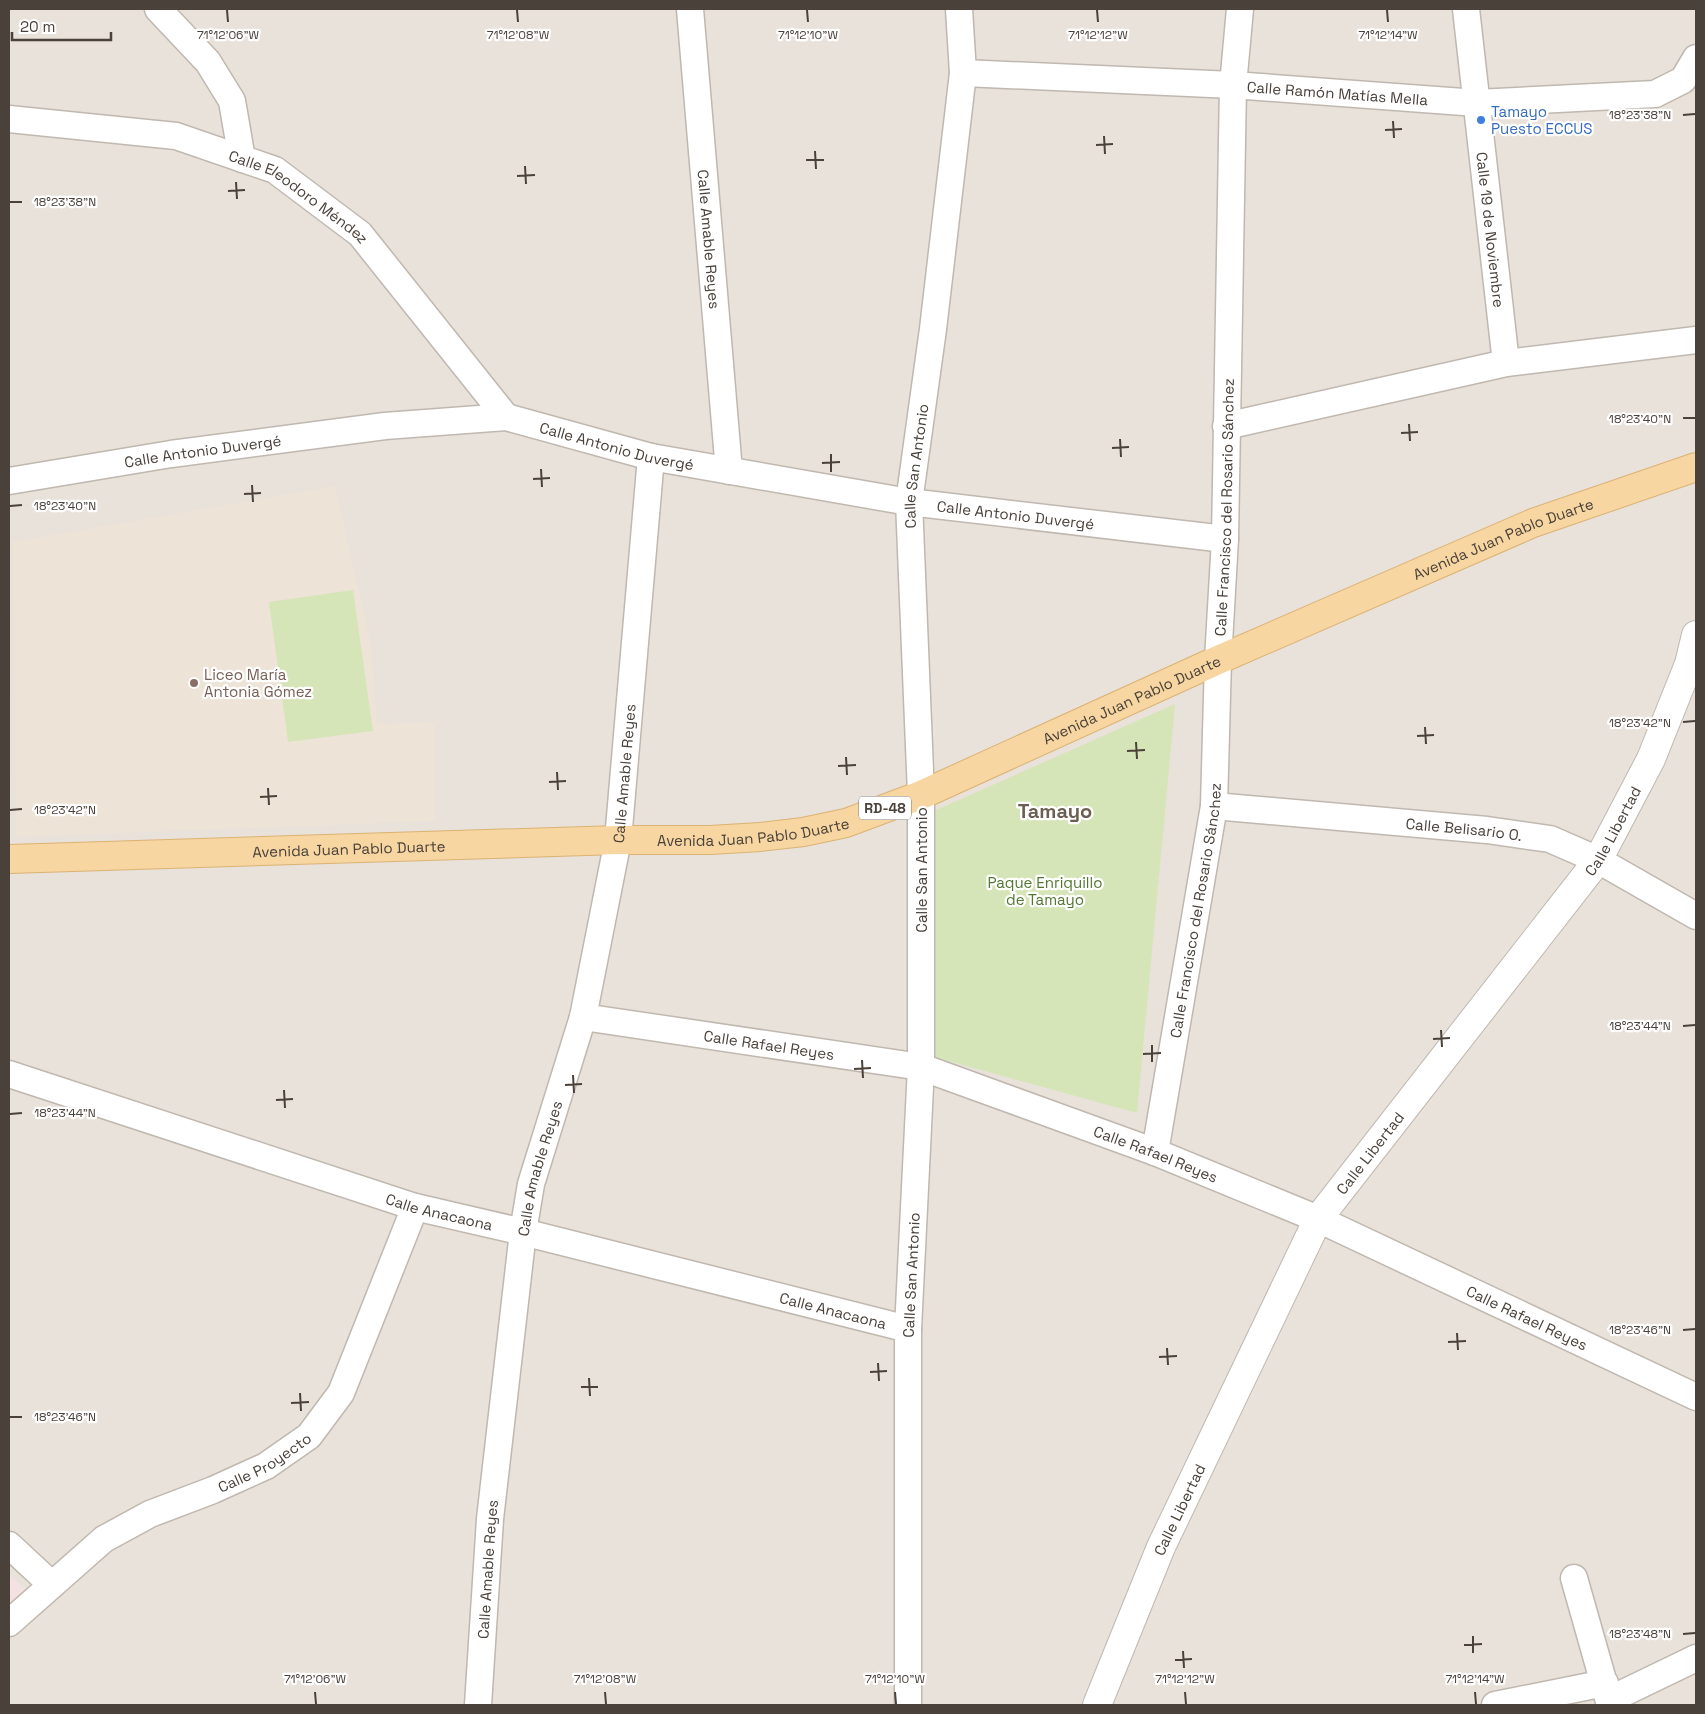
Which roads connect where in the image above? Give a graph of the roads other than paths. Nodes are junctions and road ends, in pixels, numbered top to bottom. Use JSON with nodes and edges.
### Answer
{"nodes":[{"id":1,"x":158,"y":9,"type":"edge"},
{"id":2,"x":690,"y":9,"type":"edge"},
{"id":3,"x":959,"y":9,"type":"edge"},
{"id":4,"x":1240,"y":9,"type":"edge"},
{"id":5,"x":1466,"y":9,"type":"edge"},
{"id":6,"x":1696,"y":58,"type":"edge"},
{"id":7,"x":963,"y":73,"type":"junction"},
{"id":8,"x":1233,"y":84,"type":"junction"},
{"id":9,"x":1477,"y":104,"type":"junction"},
{"id":10,"x":9,"y":120,"type":"edge"},
{"id":11,"x":242,"y":159,"type":"junction"},
{"id":12,"x":1696,"y":340,"type":"edge"},
{"id":13,"x":1506,"y":363,"type":"junction"},
{"id":14,"x":506,"y":417,"type":"junction"},
{"id":15,"x":1226,"y":426,"type":"junction"},
{"id":16,"x":651,"y":457,"type":"junction"},
{"id":17,"x":1696,"y":467,"type":"edge"},
{"id":18,"x":729,"y":471,"type":"junction"},
{"id":19,"x":9,"y":481,"type":"edge"},
{"id":20,"x":909,"y":502,"type":"junction"},
{"id":21,"x":1225,"y":539,"type":"junction"},
{"id":22,"x":1696,"y":635,"type":"edge"},
{"id":23,"x":1218,"y":660,"type":"junction"},
{"id":24,"x":920,"y":795,"type":"junction"},
{"id":25,"x":1214,"y":806,"type":"junction"},
{"id":26,"x":618,"y":840,"type":"junction"},
{"id":27,"x":9,"y":859,"type":"edge"},
{"id":28,"x":1598,"y":860,"type":"junction"},
{"id":29,"x":1696,"y":916,"type":"edge"},
{"id":30,"x":583,"y":1017,"type":"junction"},
{"id":31,"x":921,"y":1067,"type":"junction"},
{"id":32,"x":9,"y":1074,"type":"edge"},
{"id":33,"x":1155,"y":1152,"type":"junction"},
{"id":34,"x":415,"y":1207,"type":"junction"},
{"id":35,"x":1318,"y":1219,"type":"junction"},
{"id":36,"x":523,"y":1232,"type":"junction"},
{"id":37,"x":908,"y":1329,"type":"junction"},
{"id":38,"x":1696,"y":1397,"type":"edge"},
{"id":39,"x":9,"y":1545,"type":"edge"},
{"id":40,"x":1574,"y":1578,"type":"dead end"},
{"id":41,"x":52,"y":1585,"type":"junction"},
{"id":42,"x":9,"y":1623,"type":"edge"},
{"id":43,"x":1696,"y":1658,"type":"edge"},
{"id":44,"x":1608,"y":1696,"type":"edge"},
{"id":45,"x":478,"y":1705,"type":"edge"},
{"id":46,"x":908,"y":1705,"type":"edge"},
{"id":47,"x":1097,"y":1705,"type":"edge"},
{"id":48,"x":1496,"y":1705,"type":"edge"}],
"edges":[{"from":1,"to":11,"type":"street"},
{"from":2,"to":18,"type":"street","name":"Calle Amable Reyes"},
{"from":3,"to":7,"type":"street","name":"Calle San Antonio"},
{"from":4,"to":8,"type":"street","name":"Calle Francisco del Rosario Sánchez"},
{"from":5,"to":9,"type":"street","name":"Calle 19 de Noviembre"},
{"from":6,"to":9,"type":"street","name":"Calle Ramón Matías Mella"},
{"from":7,"to":8,"type":"street","name":"Calle Ramón Matías Mella"},
{"from":7,"to":20,"type":"street","name":"Calle San Antonio"},
{"from":8,"to":9,"type":"street","name":"Calle Ramón Matías Mella"},
{"from":8,"to":15,"type":"street","name":"Calle Francisco del Rosario Sánchez"},
{"from":9,"to":13,"type":"street","name":"Calle 19 de Noviembre"},
{"from":10,"to":11,"type":"street","name":"Calle Eleodoro Méndez"},
{"from":11,"to":14,"type":"street","name":"Calle Eleodoro Méndez"},
{"from":12,"to":13,"type":"street"},
{"from":13,"to":15,"type":"street"},
{"from":14,"to":16,"type":"street","name":"Calle Antonio Duvergé"},
{"from":14,"to":19,"type":"street","name":"Calle Antonio Duvergé"},
{"from":15,"to":21,"type":"street","name":"Calle Francisco del Rosario Sánchez"},
{"from":16,"to":18,"type":"street","name":"Calle Antonio Duvergé"},
{"from":16,"to":26,"type":"street","name":"Calle Amable Reyes"},
{"from":17,"to":23,"type":"main road","name":"Avenida Juan Pablo Duarte","number":"RD-48"},
{"from":18,"to":20,"type":"street","name":"Calle Antonio Duvergé"},
{"from":20,"to":21,"type":"street","name":"Calle Antonio Duvergé"},
{"from":20,"to":24,"type":"street","name":"Calle San Antonio"},
{"from":21,"to":23,"type":"street","name":"Calle Francisco del Rosario Sánchez"},
{"from":22,"to":28,"type":"street","name":"Calle Libertad"},
{"from":23,"to":24,"type":"main road","name":"Avenida Juan Pablo Duarte","number":"RD-48"},
{"from":23,"to":25,"type":"street","name":"Calle Francisco del Rosario Sánchez"},
{"from":24,"to":26,"type":"main road","name":"Avenida Juan Pablo Duarte","number":"RD-48"},
{"from":24,"to":31,"type":"street","name":"Calle San Antonio"},
{"from":25,"to":28,"type":"street","name":"Calle Belisario O."},
{"from":25,"to":33,"type":"street","name":"Calle Francisco del Rosario Sánchez"},
{"from":26,"to":27,"type":"main road","name":"Avenida Juan Pablo Duarte","number":"RD-48"},
{"from":26,"to":30,"type":"street","name":"Calle Amable Reyes"},
{"from":28,"to":29,"type":"street","name":"Calle Belisario O."},
{"from":28,"to":35,"type":"street","name":"Calle Libertad"},
{"from":30,"to":31,"type":"street","name":"Calle Rafael Reyes"},
{"from":30,"to":36,"type":"street","name":"Calle Amable Reyes"},
{"from":31,"to":33,"type":"street","name":"Calle Rafael Reyes"},
{"from":31,"to":37,"type":"street","name":"Calle San Antonio"},
{"from":32,"to":34,"type":"street","name":"Calle Anacaona"},
{"from":33,"to":35,"type":"street","name":"Calle Rafael Reyes"},
{"from":34,"to":36,"type":"street","name":"Calle Anacaona"},
{"from":34,"to":41,"type":"street","name":"Calle Proyecto"},
{"from":35,"to":38,"type":"street","name":"Calle Rafael Reyes"},
{"from":35,"to":47,"type":"street","name":"Calle Libertad"},
{"from":36,"to":37,"type":"street","name":"Calle Anacaona"},
{"from":36,"to":45,"type":"street","name":"Calle Amable Reyes"},
{"from":37,"to":46,"type":"street","name":"Calle San Antonio"},
{"from":39,"to":41,"type":"street"},
{"from":40,"to":44,"type":"street"},
{"from":41,"to":42,"type":"street","name":"Calle Proyecto"},
{"from":43,"to":44,"type":"street"},
{"from":44,"to":48,"type":"street"}]}
